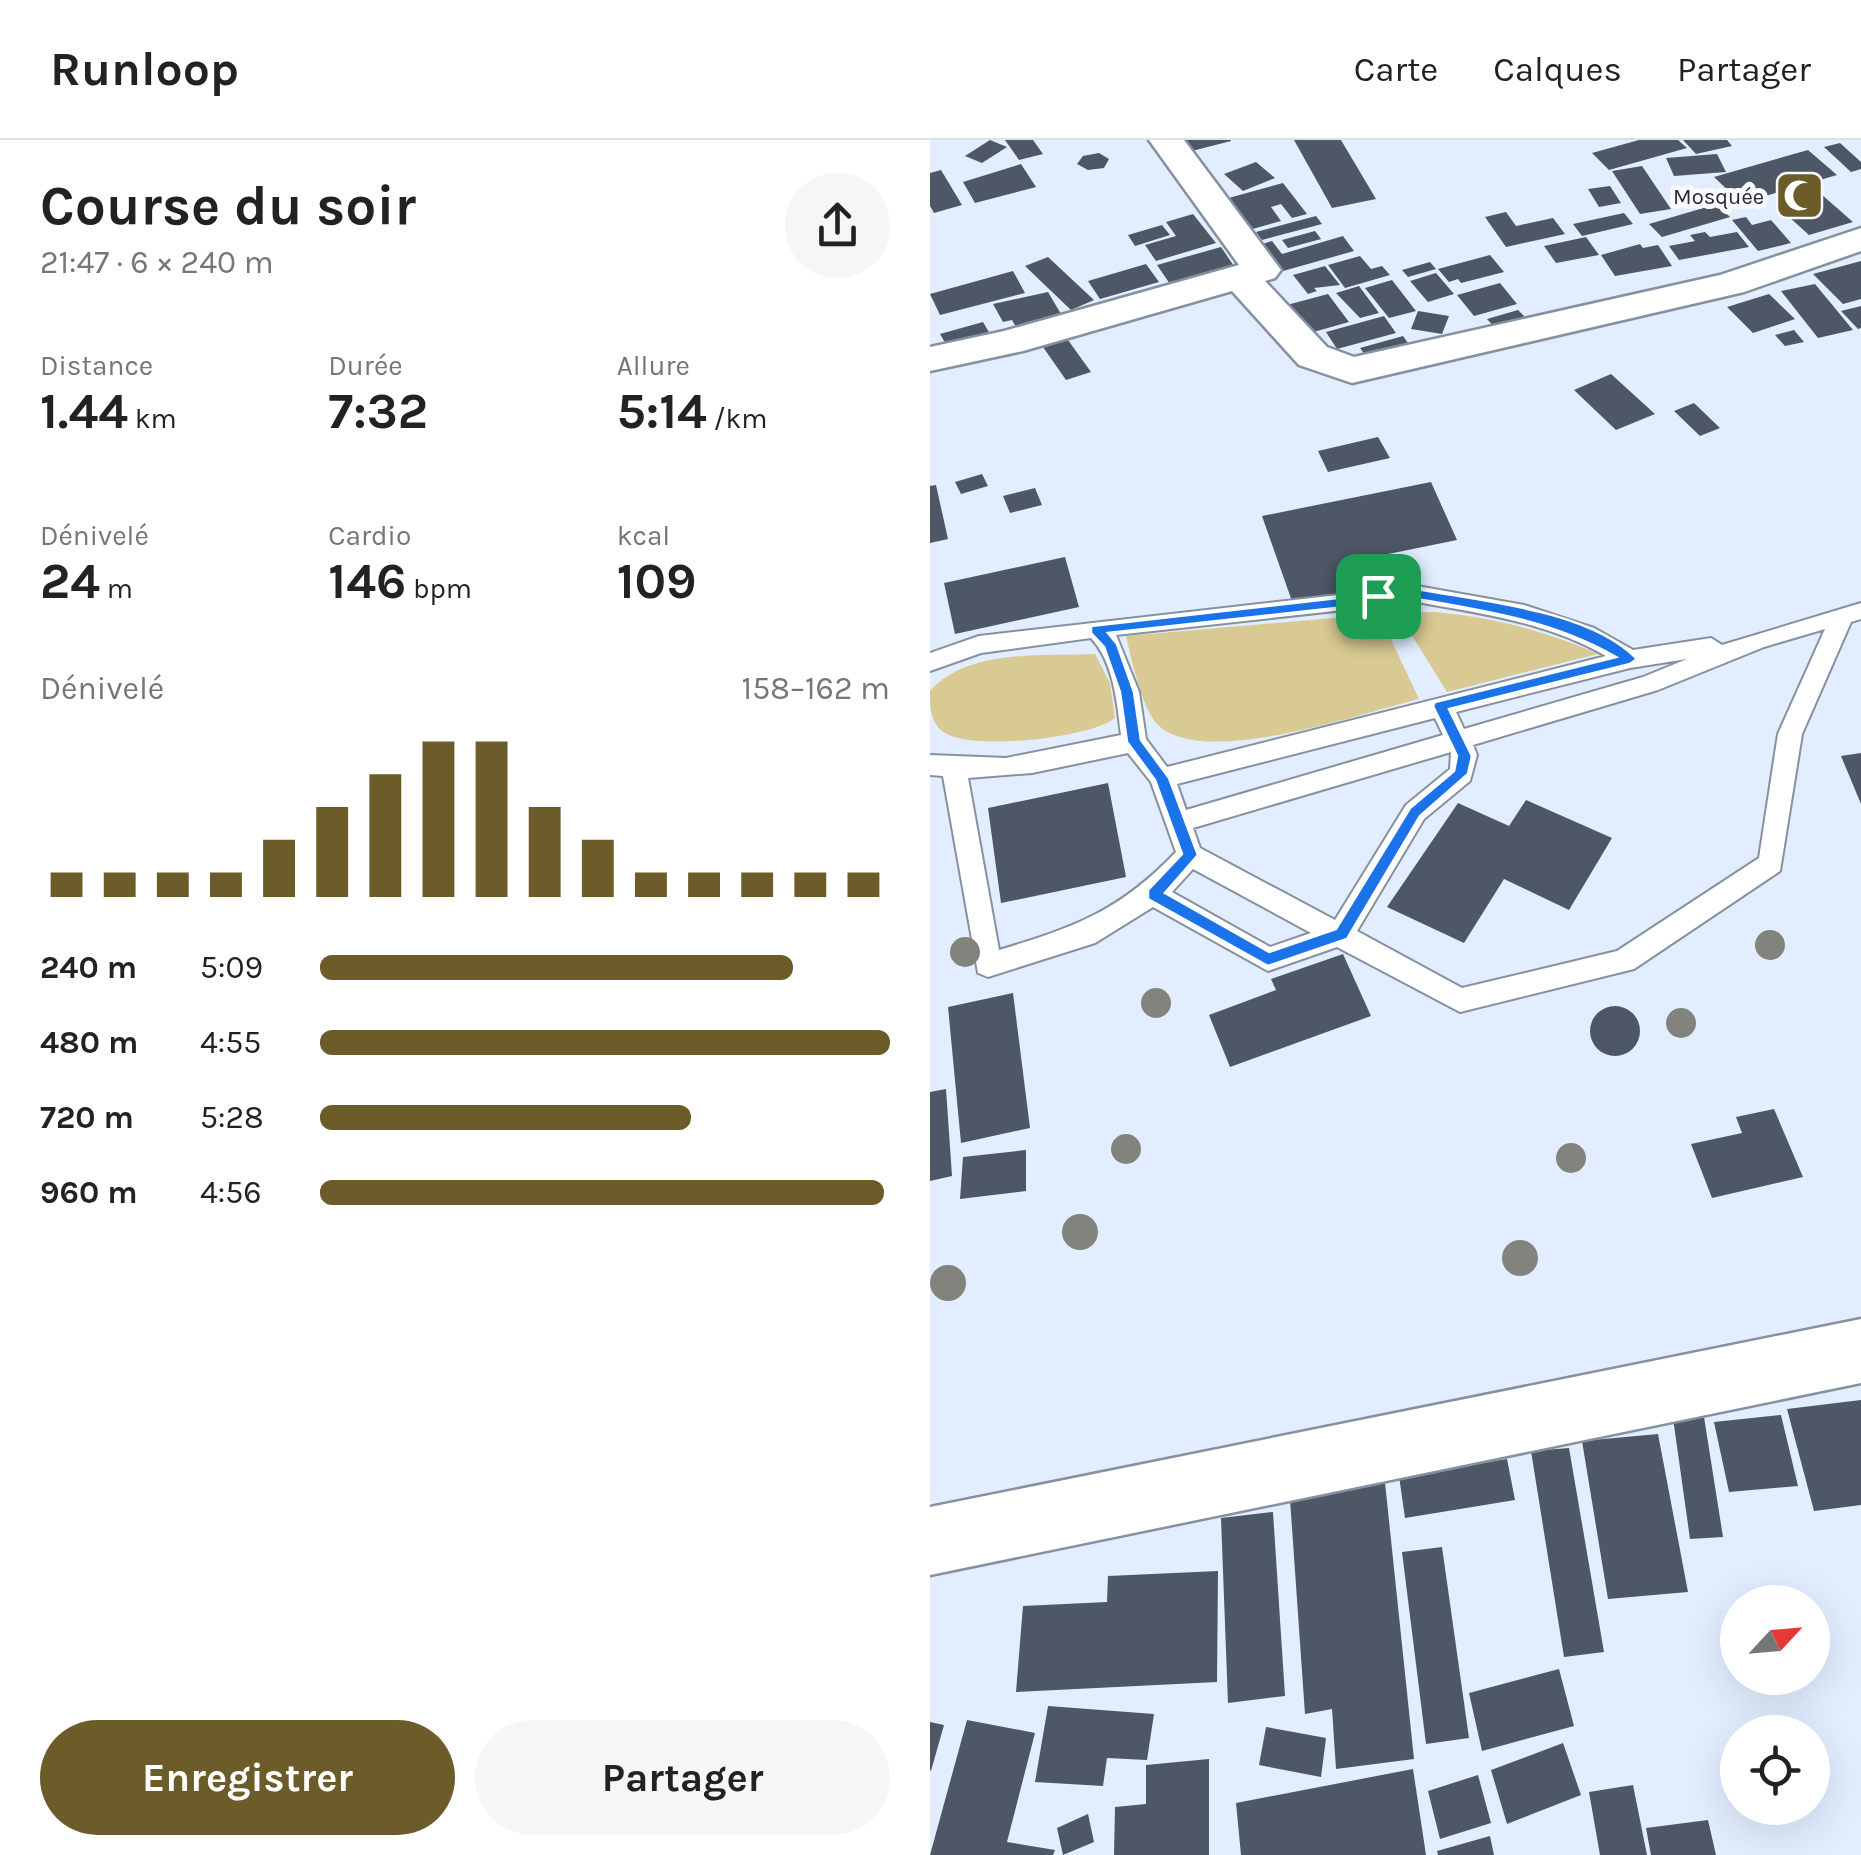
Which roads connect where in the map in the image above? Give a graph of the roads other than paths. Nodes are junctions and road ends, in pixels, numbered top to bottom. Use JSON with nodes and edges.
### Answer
{"nodes":[{"id":1,"x":1166,"y":140,"type":"edge"},
{"id":2,"x":1861,"y":239,"type":"edge"},
{"id":3,"x":1239,"y":276,"type":"junction"},
{"id":4,"x":930,"y":359,"type":"edge"},
{"id":5,"x":1851,"y":614,"type":"edge"},
{"id":6,"x":1096,"y":629,"type":"junction"},
{"id":7,"x":1757,"y":640,"type":"junction"},
{"id":8,"x":1630,"y":659,"type":"junction"},
{"id":9,"x":930,"y":662,"type":"edge"},
{"id":10,"x":1440,"y":706,"type":"junction"},
{"id":11,"x":1134,"y":742,"type":"junction"},
{"id":12,"x":1458,"y":742,"type":"junction"},
{"id":13,"x":942,"y":767,"type":"edge"},
{"id":14,"x":1162,"y":778,"type":"junction"},
{"id":15,"x":1179,"y":822,"type":"junction"},
{"id":16,"x":1190,"y":855,"type":"junction"},
{"id":17,"x":1154,"y":894,"type":"junction"},
{"id":18,"x":1341,"y":934,"type":"junction"},
{"id":19,"x":1861,"y":1351,"type":"edge"},
{"id":20,"x":930,"y":1540,"type":"edge"}],
"edges":[{"from":1,"to":3,"type":"street"},
{"from":2,"to":3,"type":"street"},
{"from":3,"to":4,"type":"street"},
{"from":5,"to":7,"type":"lane"},
{"from":5,"to":18,"type":"lane"},
{"from":6,"to":8,"type":"lane"},
{"from":6,"to":9,"type":"lane"},
{"from":6,"to":11,"type":"lane"},
{"from":7,"to":8,"type":"lane"},
{"from":7,"to":12,"type":"lane"},
{"from":8,"to":10,"type":"lane"},
{"from":10,"to":12,"type":"lane"},
{"from":10,"to":14,"type":"lane"},
{"from":11,"to":13,"type":"lane"},
{"from":11,"to":14,"type":"lane"},
{"from":12,"to":15,"type":"lane"},
{"from":12,"to":18,"type":"lane"},
{"from":13,"to":17,"type":"lane"},
{"from":14,"to":15,"type":"lane"},
{"from":15,"to":16,"type":"lane"},
{"from":16,"to":17,"type":"lane"},
{"from":16,"to":18,"type":"lane"},
{"from":17,"to":18,"type":"lane"},
{"from":19,"to":20,"type":"street"}]}
